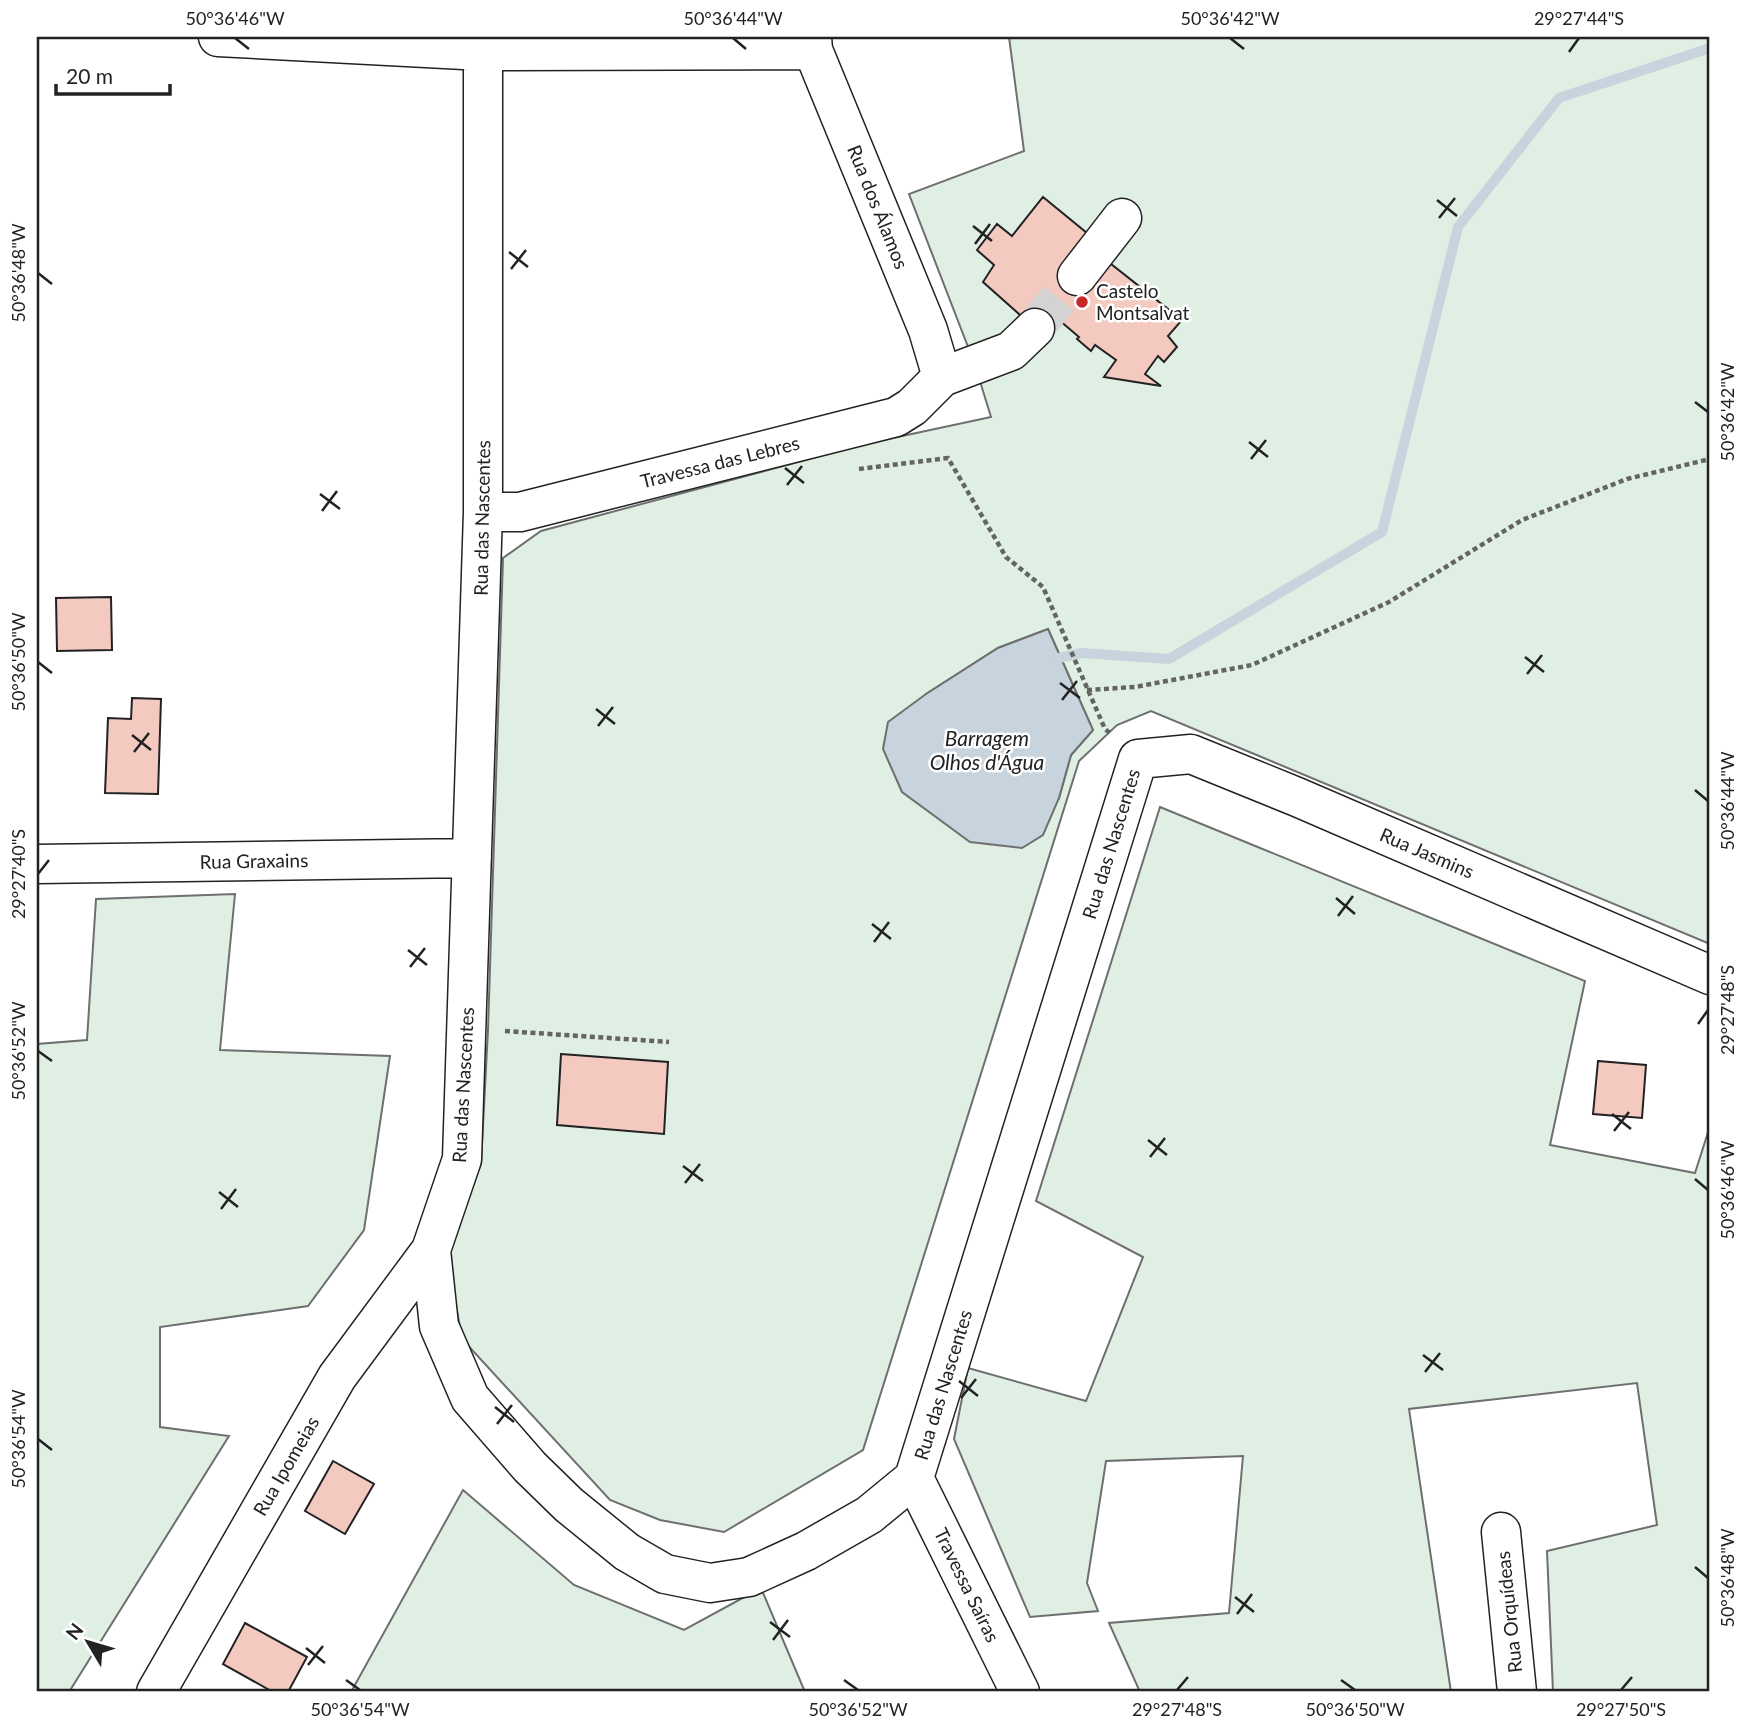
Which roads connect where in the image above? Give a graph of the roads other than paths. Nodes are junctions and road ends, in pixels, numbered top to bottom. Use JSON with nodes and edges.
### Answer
{"nodes":[{"id":1,"x":219,"y":37,"type":"edge"},
{"id":2,"x":813,"y":43,"type":"edge"},
{"id":3,"x":483,"y":51,"type":"junction"},
{"id":4,"x":1122,"y":218,"type":"dead end"},
{"id":5,"x":1077,"y":276,"type":"tunnel mouth"},
{"id":6,"x":1035,"y":328,"type":"tunnel mouth"},
{"id":7,"x":942,"y":377,"type":"junction"},
{"id":8,"x":483,"y":512,"type":"junction"},
{"id":9,"x":1138,"y":759,"type":"joint"},
{"id":10,"x":472,"y":858,"type":"junction"},
{"id":11,"x":37,"y":864,"type":"edge"},
{"id":12,"x":1710,"y":975,"type":"edge"},
{"id":13,"x":431,"y":1250,"type":"junction"},
{"id":14,"x":914,"y":1478,"type":"junction"},
{"id":15,"x":1501,"y":1532,"type":"dead end"},
{"id":16,"x":156,"y":1692,"type":"edge"},
{"id":17,"x":1020,"y":1692,"type":"edge"},
{"id":18,"x":1517,"y":1692,"type":"edge"}],
"edges":[{"from":1,"to":3,"type":"street"},
{"from":2,"to":3,"type":"street"},
{"from":2,"to":7,"type":"street","name":"Rua dos Álamos"},
{"from":3,"to":8,"type":"street","name":"Rua das Nascentes"},
{"from":4,"to":5,"type":"street"},
{"from":6,"to":7,"type":"street"},
{"from":7,"to":8,"type":"street","name":"Travessa das Lebres"},
{"from":8,"to":10,"type":"street","name":"Rua das Nascentes"},
{"from":9,"to":12,"type":"street","name":"Rua Jasmins"},
{"from":9,"to":14,"type":"street","name":"Rua das Nascentes"},
{"from":10,"to":11,"type":"street","name":"Rua Graxains"},
{"from":10,"to":13,"type":"street","name":"Rua das Nascentes"},
{"from":13,"to":14,"type":"street","name":"Rua das Nascentes"},
{"from":13,"to":16,"type":"street","name":"Rua Ipomeias"},
{"from":14,"to":17,"type":"street","name":"Travessa Saíras"},
{"from":15,"to":18,"type":"street","name":"Rua Orquídeas"}]}
